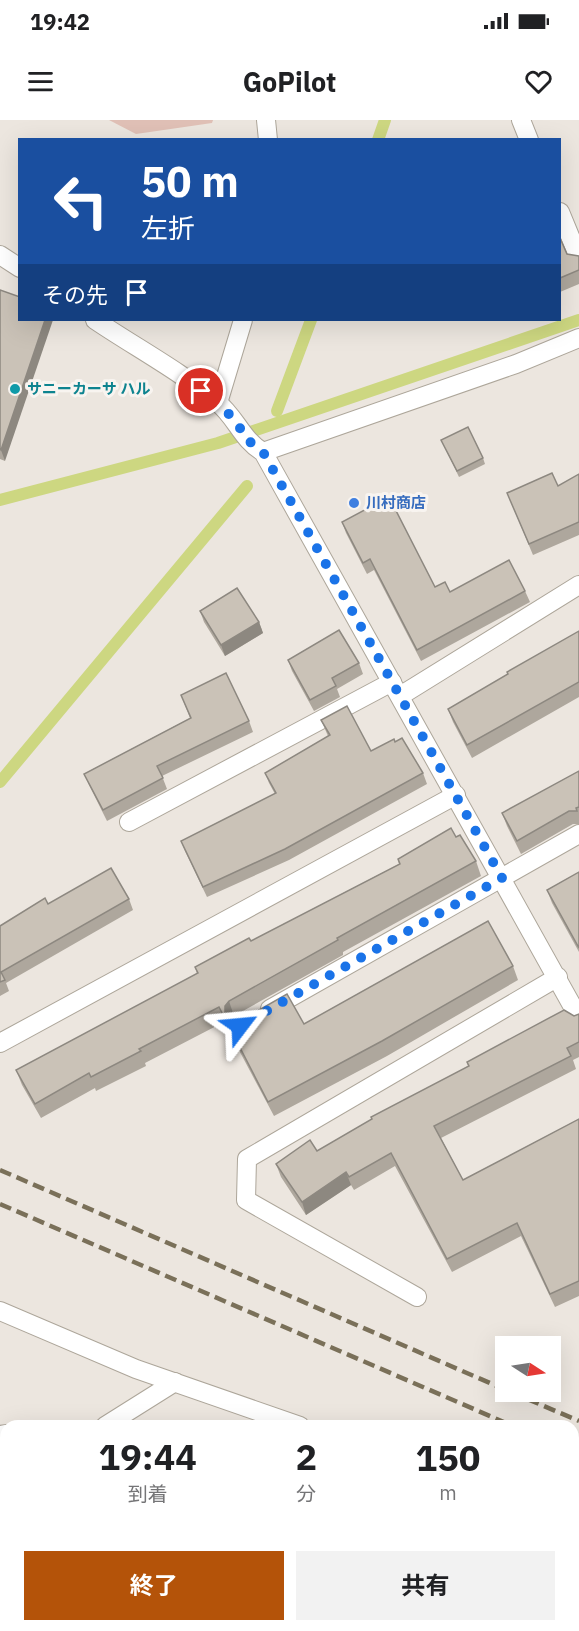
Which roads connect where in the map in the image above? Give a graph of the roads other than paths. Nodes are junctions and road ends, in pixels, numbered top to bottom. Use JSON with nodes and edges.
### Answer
{"nodes":[{"id":1,"x":266,"y":120,"type":"edge"},
{"id":2,"x":520,"y":120,"type":"edge"},
{"id":3,"x":268,"y":138,"type":"edge"},
{"id":4,"x":528,"y":138,"type":"edge"},
{"id":5,"x":561,"y":214,"type":"edge"},
{"id":6,"x":0,"y":255,"type":"edge"},
{"id":7,"x":579,"y":258,"type":"edge"},
{"id":8,"x":18,"y":267,"type":"edge"},
{"id":9,"x":96,"y":321,"type":"edge"},
{"id":10,"x":243,"y":321,"type":"edge"},
{"id":11,"x":579,"y":338,"type":"edge"},
{"id":12,"x":218,"y":403,"type":"junction"},
{"id":13,"x":256,"y":448,"type":"junction"},
{"id":14,"x":579,"y":585,"type":"edge"},
{"id":15,"x":396,"y":689,"type":"junction"},
{"id":16,"x":456,"y":795,"type":"junction"},
{"id":17,"x":129,"y":822,"type":"dead end"},
{"id":18,"x":579,"y":834,"type":"edge"},
{"id":19,"x":502,"y":878,"type":"junction"},
{"id":20,"x":558,"y":976,"type":"junction"},
{"id":21,"x":579,"y":1018,"type":"edge"},
{"id":22,"x":250,"y":1020,"type":"edge"},
{"id":23,"x":0,"y":1042,"type":"edge"},
{"id":24,"x":417,"y":1297,"type":"dead end"},
{"id":25,"x":0,"y":1311,"type":"edge"},
{"id":26,"x":175,"y":1382,"type":"junction"},
{"id":27,"x":115,"y":1420,"type":"edge"},
{"id":28,"x":283,"y":1420,"type":"edge"}],
"edges":[{"from":1,"to":3,"type":"street"},
{"from":2,"to":4,"type":"street"},
{"from":5,"to":7,"type":"street"},
{"from":6,"to":8,"type":"street"},
{"from":9,"to":12,"type":"street"},
{"from":10,"to":12,"type":"street"},
{"from":11,"to":13,"type":"street"},
{"from":12,"to":13,"type":"street"},
{"from":13,"to":15,"type":"street"},
{"from":14,"to":15,"type":"street"},
{"from":15,"to":16,"type":"street"},
{"from":15,"to":17,"type":"street"},
{"from":16,"to":19,"type":"street"},
{"from":16,"to":23,"type":"street"},
{"from":18,"to":19,"type":"street"},
{"from":19,"to":20,"type":"street"},
{"from":19,"to":22,"type":"street"},
{"from":20,"to":21,"type":"street"},
{"from":20,"to":24,"type":"street"},
{"from":25,"to":26,"type":"street"},
{"from":26,"to":27,"type":"street"},
{"from":26,"to":28,"type":"street"}]}
